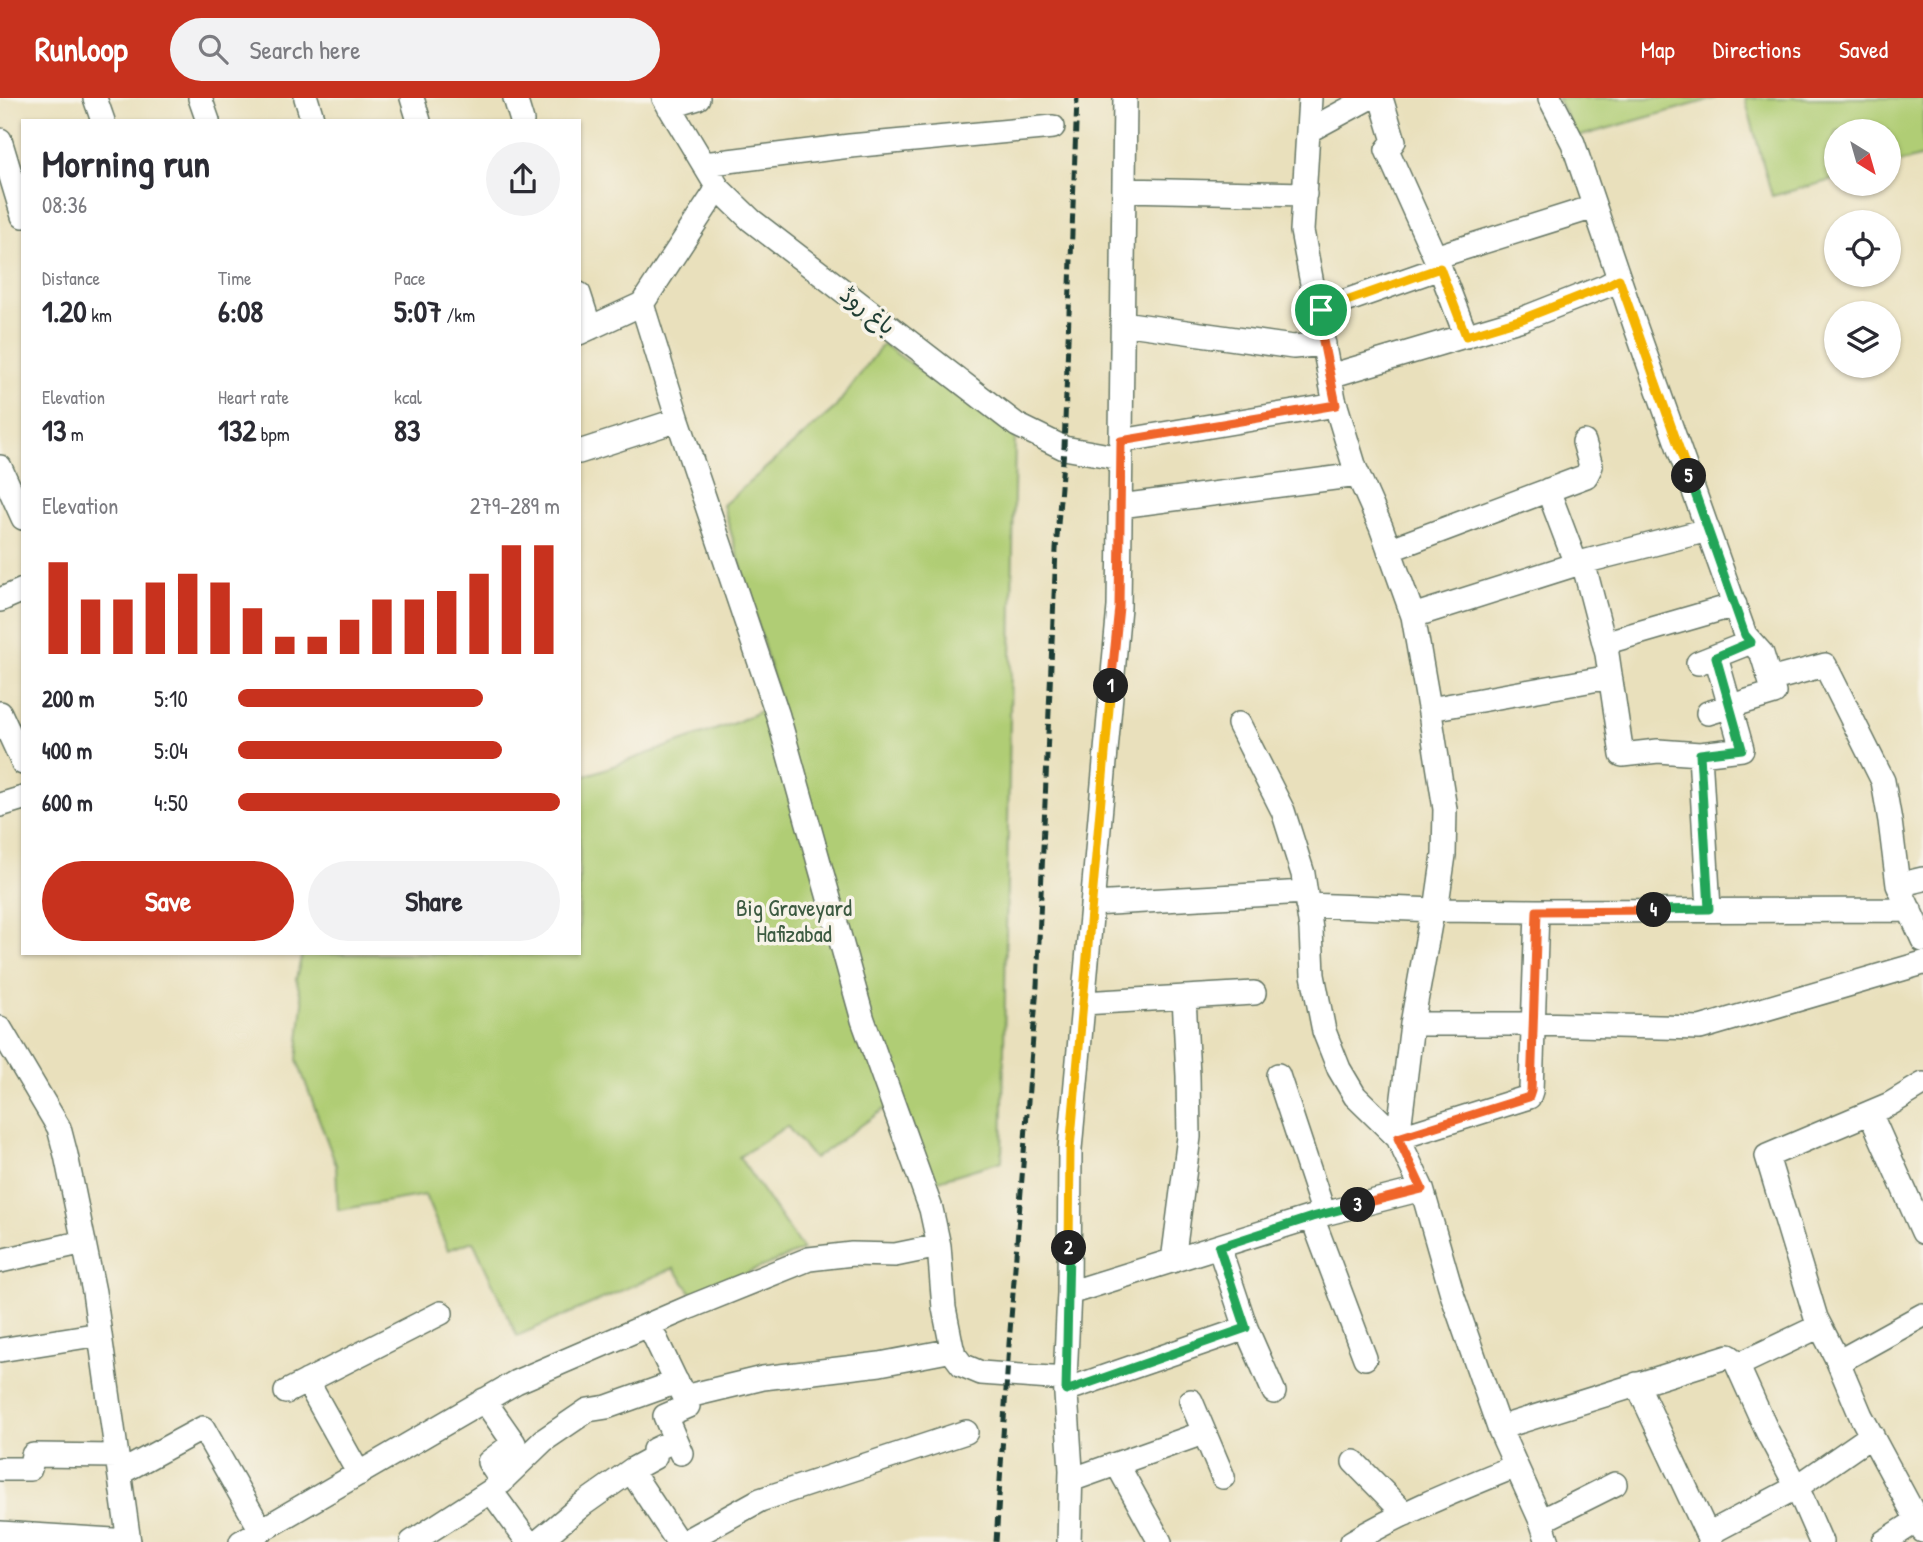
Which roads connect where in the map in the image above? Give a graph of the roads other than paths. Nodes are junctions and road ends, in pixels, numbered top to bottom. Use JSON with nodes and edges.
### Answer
{"nodes":[{"id":1,"x":95,"y":98,"type":"edge"},
{"id":2,"x":200,"y":98,"type":"edge"},
{"id":3,"x":306,"y":98,"type":"edge"},
{"id":4,"x":412,"y":98,"type":"edge"},
{"id":5,"x":515,"y":98,"type":"edge"},
{"id":6,"x":698,"y":98,"type":"edge"},
{"id":7,"x":1125,"y":98,"type":"edge"},
{"id":8,"x":1310,"y":98,"type":"edge"},
{"id":9,"x":1369,"y":98,"type":"edge"},
{"id":10,"x":1381,"y":98,"type":"edge"},
{"id":11,"x":1550,"y":98,"type":"edge"},
{"id":12,"x":666,"y":102,"type":"edge"},
{"id":13,"x":102,"y":119,"type":"edge"},
{"id":14,"x":207,"y":119,"type":"edge"},
{"id":15,"x":312,"y":119,"type":"edge"},
{"id":16,"x":418,"y":119,"type":"edge"},
{"id":17,"x":521,"y":119,"type":"edge"},
{"id":18,"x":1053,"y":127,"type":"dead end"},
{"id":19,"x":1308,"y":131,"type":"junction"},
{"id":20,"x":0,"y":140,"type":"edge"},
{"id":21,"x":704,"y":164,"type":"junction"},
{"id":22,"x":718,"y":188,"type":"junction"},
{"id":23,"x":1124,"y":190,"type":"junction"},
{"id":24,"x":1305,"y":194,"type":"junction"},
{"id":25,"x":1594,"y":207,"type":"junction"},
{"id":26,"x":21,"y":209,"type":"edge"},
{"id":27,"x":1437,"y":262,"type":"junction"},
{"id":28,"x":1619,"y":279,"type":"junction"},
{"id":29,"x":642,"y":303,"type":"junction"},
{"id":30,"x":581,"y":306,"type":"edge"},
{"id":31,"x":1317,"y":311,"type":"junction"},
{"id":32,"x":1122,"y":323,"type":"junction"},
{"id":33,"x":585,"y":331,"type":"edge"},
{"id":34,"x":1466,"y":336,"type":"junction"},
{"id":35,"x":1324,"y":344,"type":"junction"},
{"id":36,"x":1330,"y":376,"type":"junction"},
{"id":37,"x":1336,"y":405,"type":"junction"},
{"id":38,"x":678,"y":419,"type":"junction"},
{"id":39,"x":1584,"y":442,"type":"dead end"},
{"id":40,"x":1121,"y":450,"type":"junction"},
{"id":41,"x":581,"y":451,"type":"edge"},
{"id":42,"x":0,"y":467,"type":"edge"},
{"id":43,"x":1358,"y":475,"type":"junction"},
{"id":44,"x":1548,"y":490,"type":"junction"},
{"id":45,"x":1120,"y":506,"type":"junction"},
{"id":46,"x":21,"y":514,"type":"edge"},
{"id":47,"x":1709,"y":530,"type":"junction"},
{"id":48,"x":1389,"y":550,"type":"junction"},
{"id":49,"x":1580,"y":563,"type":"junction"},
{"id":50,"x":21,"y":591,"type":"edge"},
{"id":51,"x":0,"y":600,"type":"edge"},
{"id":52,"x":1735,"y":605,"type":"junction"},
{"id":53,"x":1413,"y":616,"type":"junction"},
{"id":54,"x":1751,"y":642,"type":"junction"},
{"id":55,"x":1604,"y":643,"type":"junction"},
{"id":56,"x":1610,"y":677,"type":"junction"},
{"id":57,"x":1770,"y":680,"type":"junction"},
{"id":58,"x":1430,"y":709,"type":"junction"},
{"id":59,"x":1719,"y":710,"type":"junction"},
{"id":60,"x":0,"y":713,"type":"edge"},
{"id":61,"x":1239,"y":724,"type":"dead end"},
{"id":62,"x":1700,"y":754,"type":"junction"},
{"id":63,"x":21,"y":760,"type":"edge"},
{"id":64,"x":21,"y":798,"type":"edge"},
{"id":65,"x":0,"y":805,"type":"edge"},
{"id":66,"x":1923,"y":879,"type":"edge"},
{"id":67,"x":1898,"y":885,"type":"junction"},
{"id":68,"x":1306,"y":898,"type":"junction"},
{"id":69,"x":1092,"y":904,"type":"junction"},
{"id":70,"x":1709,"y":909,"type":"junction"},
{"id":71,"x":1436,"y":910,"type":"junction"},
{"id":72,"x":1910,"y":910,"type":"junction"},
{"id":73,"x":1537,"y":911,"type":"junction"},
{"id":74,"x":1923,"y":940,"type":"edge"},
{"id":75,"x":1923,"y":962,"type":"edge"},
{"id":76,"x":1254,"y":993,"type":"dead end"},
{"id":77,"x":1184,"y":997,"type":"junction"},
{"id":78,"x":1083,"y":1003,"type":"junction"},
{"id":79,"x":1412,"y":1024,"type":"junction"},
{"id":80,"x":1534,"y":1024,"type":"junction"},
{"id":81,"x":0,"y":1028,"type":"edge"},
{"id":82,"x":1278,"y":1075,"type":"dead end"},
{"id":83,"x":1923,"y":1084,"type":"edge"},
{"id":84,"x":1870,"y":1113,"type":"junction"},
{"id":85,"x":1398,"y":1138,"type":"junction"},
{"id":86,"x":1422,"y":1189,"type":"junction"},
{"id":87,"x":1318,"y":1216,"type":"junction"},
{"id":88,"x":1923,"y":1232,"type":"edge"},
{"id":89,"x":84,"y":1242,"type":"junction"},
{"id":90,"x":939,"y":1246,"type":"junction"},
{"id":91,"x":1219,"y":1247,"type":"junction"},
{"id":92,"x":0,"y":1261,"type":"edge"},
{"id":93,"x":1173,"y":1261,"type":"junction"},
{"id":94,"x":1069,"y":1293,"type":"junction"},
{"id":95,"x":441,"y":1313,"type":"dead end"},
{"id":96,"x":1923,"y":1315,"type":"edge"},
{"id":97,"x":649,"y":1325,"type":"junction"},
{"id":98,"x":1819,"y":1326,"type":"junction"},
{"id":99,"x":1246,"y":1328,"type":"junction"},
{"id":100,"x":100,"y":1334,"type":"junction"},
{"id":101,"x":0,"y":1350,"type":"edge"},
{"id":102,"x":953,"y":1350,"type":"junction"},
{"id":103,"x":1365,"y":1357,"type":"dead end"},
{"id":104,"x":1735,"y":1360,"type":"junction"},
{"id":105,"x":1838,"y":1362,"type":"junction"},
{"id":106,"x":307,"y":1381,"type":"junction"},
{"id":107,"x":1637,"y":1384,"type":"junction"},
{"id":108,"x":1066,"y":1385,"type":"junction"},
{"id":109,"x":680,"y":1389,"type":"junction"},
{"id":110,"x":286,"y":1392,"type":"dead end"},
{"id":111,"x":1274,"y":1392,"type":"dead end"},
{"id":112,"x":484,"y":1400,"type":"junction"},
{"id":113,"x":1191,"y":1401,"type":"dead end"},
{"id":114,"x":1499,"y":1428,"type":"junction"},
{"id":115,"x":966,"y":1432,"type":"dead end"},
{"id":116,"x":1203,"y":1433,"type":"junction"},
{"id":117,"x":1872,"y":1435,"type":"junction"},
{"id":118,"x":1354,"y":1462,"type":"dead end"},
{"id":119,"x":1117,"y":1464,"type":"junction"},
{"id":120,"x":118,"y":1465,"type":"junction"},
{"id":121,"x":1516,"y":1466,"type":"junction"},
{"id":122,"x":0,"y":1469,"type":"edge"},
{"id":123,"x":631,"y":1471,"type":"junction"},
{"id":124,"x":359,"y":1474,"type":"junction"},
{"id":125,"x":1223,"y":1477,"type":"dead end"},
{"id":126,"x":1071,"y":1480,"type":"junction"},
{"id":127,"x":1615,"y":1484,"type":"dead end"},
{"id":128,"x":497,"y":1486,"type":"junction"},
{"id":129,"x":1797,"y":1487,"type":"junction"},
{"id":130,"x":1405,"y":1514,"type":"junction"},
{"id":131,"x":1921,"y":1525,"type":"edge"},
{"id":132,"x":261,"y":1530,"type":"junction"},
{"id":133,"x":1544,"y":1532,"type":"edge"},
{"id":134,"x":0,"y":1533,"type":"edge"},
{"id":135,"x":1709,"y":1538,"type":"edge"},
{"id":136,"x":129,"y":1541,"type":"edge"},
{"id":137,"x":241,"y":1542,"type":"edge"},
{"id":138,"x":412,"y":1542,"type":"edge"},
{"id":139,"x":528,"y":1542,"type":"edge"},
{"id":140,"x":538,"y":1542,"type":"edge"},
{"id":141,"x":678,"y":1542,"type":"edge"},
{"id":142,"x":684,"y":1542,"type":"edge"},
{"id":143,"x":1069,"y":1542,"type":"edge"},
{"id":144,"x":1160,"y":1542,"type":"edge"},
{"id":145,"x":1352,"y":1542,"type":"edge"},
{"id":146,"x":1821,"y":1542,"type":"edge"},
{"id":147,"x":1884,"y":1542,"type":"edge"}],
"edges":[{"from":1,"to":13,"type":"street"},
{"from":2,"to":14,"type":"street"},
{"from":3,"to":15,"type":"street"},
{"from":4,"to":16,"type":"street"},
{"from":5,"to":17,"type":"street"},
{"from":6,"to":12,"type":"street"},
{"from":7,"to":23,"type":"street"},
{"from":8,"to":19,"type":"street"},
{"from":9,"to":19,"type":"street"},
{"from":10,"to":27,"type":"street"},
{"from":11,"to":25,"type":"street"},
{"from":12,"to":21,"type":"street","name":"باغ روڈ"},
{"from":18,"to":21,"type":"street"},
{"from":19,"to":24,"type":"street"},
{"from":20,"to":26,"type":"street"},
{"from":21,"to":22,"type":"street","name":"باغ روڈ"},
{"from":22,"to":29,"type":"street"},
{"from":22,"to":40,"type":"street","name":"باغ روڈ"},
{"from":23,"to":24,"type":"street"},
{"from":23,"to":32,"type":"street"},
{"from":24,"to":31,"type":"street"},
{"from":25,"to":27,"type":"street"},
{"from":25,"to":28,"type":"street"},
{"from":27,"to":31,"type":"street"},
{"from":27,"to":34,"type":"street"},
{"from":28,"to":34,"type":"street"},
{"from":28,"to":47,"type":"street"},
{"from":29,"to":33,"type":"street"},
{"from":29,"to":38,"type":"street"},
{"from":30,"to":33,"type":"street"},
{"from":31,"to":35,"type":"street"},
{"from":32,"to":35,"type":"street"},
{"from":32,"to":40,"type":"street"},
{"from":34,"to":36,"type":"street"},
{"from":35,"to":36,"type":"street"},
{"from":36,"to":37,"type":"street"},
{"from":37,"to":40,"type":"street","name":"باغ روڈ"},
{"from":37,"to":43,"type":"street"},
{"from":38,"to":41,"type":"street"},
{"from":38,"to":90,"type":"street"},
{"from":39,"to":44,"type":"street"},
{"from":40,"to":45,"type":"street"},
{"from":42,"to":46,"type":"street"},
{"from":43,"to":45,"type":"street"},
{"from":43,"to":48,"type":"street"},
{"from":44,"to":48,"type":"street"},
{"from":44,"to":49,"type":"street"},
{"from":45,"to":69,"type":"street"},
{"from":47,"to":49,"type":"street"},
{"from":47,"to":52,"type":"street"},
{"from":48,"to":53,"type":"street"},
{"from":49,"to":53,"type":"street"},
{"from":49,"to":55,"type":"street"},
{"from":50,"to":51,"type":"street"},
{"from":52,"to":54,"type":"street"},
{"from":52,"to":55,"type":"street"},
{"from":53,"to":58,"type":"street"},
{"from":54,"to":57,"type":"street"},
{"from":54,"to":59,"type":"street"},
{"from":55,"to":56,"type":"street"},
{"from":56,"to":58,"type":"street"},
{"from":56,"to":62,"type":"street"},
{"from":57,"to":59,"type":"street"},
{"from":57,"to":67,"type":"street"},
{"from":58,"to":71,"type":"street"},
{"from":59,"to":62,"type":"street"},
{"from":60,"to":63,"type":"street"},
{"from":61,"to":68,"type":"street"},
{"from":62,"to":70,"type":"street"},
{"from":64,"to":65,"type":"street"},
{"from":66,"to":67,"type":"street"},
{"from":67,"to":72,"type":"street"},
{"from":68,"to":69,"type":"street"},
{"from":68,"to":71,"type":"street"},
{"from":68,"to":85,"type":"street"},
{"from":69,"to":78,"type":"street"},
{"from":70,"to":72,"type":"street"},
{"from":70,"to":73,"type":"street"},
{"from":71,"to":73,"type":"street"},
{"from":71,"to":79,"type":"street"},
{"from":72,"to":74,"type":"street"},
{"from":73,"to":80,"type":"street"},
{"from":75,"to":80,"type":"street"},
{"from":76,"to":77,"type":"street"},
{"from":77,"to":78,"type":"street"},
{"from":77,"to":93,"type":"street"},
{"from":78,"to":94,"type":"street"},
{"from":79,"to":80,"type":"street"},
{"from":79,"to":85,"type":"street"},
{"from":80,"to":85,"type":"street"},
{"from":81,"to":89,"type":"street"},
{"from":82,"to":87,"type":"street"},
{"from":83,"to":84,"type":"street"},
{"from":84,"to":88,"type":"street"},
{"from":84,"to":98,"type":"street"},
{"from":85,"to":86,"type":"street"},
{"from":86,"to":87,"type":"street"},
{"from":86,"to":114,"type":"street"},
{"from":87,"to":91,"type":"street"},
{"from":87,"to":103,"type":"street"},
{"from":89,"to":92,"type":"street"},
{"from":89,"to":100,"type":"street"},
{"from":90,"to":97,"type":"street"},
{"from":90,"to":102,"type":"street"},
{"from":91,"to":93,"type":"street"},
{"from":91,"to":99,"type":"street"},
{"from":93,"to":94,"type":"street"},
{"from":94,"to":108,"type":"street"},
{"from":95,"to":106,"type":"street"},
{"from":96,"to":105,"type":"street"},
{"from":97,"to":109,"type":"street"},
{"from":97,"to":112,"type":"street"},
{"from":98,"to":104,"type":"street"},
{"from":98,"to":105,"type":"street"},
{"from":99,"to":108,"type":"street"},
{"from":99,"to":111,"type":"street"},
{"from":100,"to":101,"type":"street"},
{"from":100,"to":120,"type":"street"},
{"from":102,"to":108,"type":"street"},
{"from":102,"to":109,"type":"street"},
{"from":104,"to":107,"type":"street"},
{"from":104,"to":129,"type":"street"},
{"from":105,"to":117,"type":"street"},
{"from":106,"to":110,"type":"street"},
{"from":106,"to":124,"type":"street"},
{"from":107,"to":114,"type":"street"},
{"from":107,"to":135,"type":"street"},
{"from":108,"to":126,"type":"street"},
{"from":109,"to":123,"type":"street"},
{"from":109,"to":128,"type":"street"},
{"from":112,"to":124,"type":"street"},
{"from":112,"to":128,"type":"street"},
{"from":113,"to":116,"type":"street"},
{"from":114,"to":121,"type":"street"},
{"from":115,"to":142,"type":"street"},
{"from":116,"to":119,"type":"street"},
{"from":116,"to":125,"type":"street"},
{"from":117,"to":129,"type":"street"},
{"from":117,"to":131,"type":"street"},
{"from":118,"to":130,"type":"street"},
{"from":119,"to":126,"type":"street"},
{"from":119,"to":144,"type":"street"},
{"from":120,"to":122,"type":"street"},
{"from":120,"to":132,"type":"street"},
{"from":120,"to":136,"type":"street"},
{"from":121,"to":130,"type":"street"},
{"from":121,"to":133,"type":"street"},
{"from":123,"to":140,"type":"street"},
{"from":123,"to":141,"type":"street"},
{"from":124,"to":132,"type":"street"},
{"from":126,"to":143,"type":"street"},
{"from":127,"to":133,"type":"street"},
{"from":128,"to":138,"type":"street"},
{"from":128,"to":139,"type":"street"},
{"from":129,"to":135,"type":"street"},
{"from":129,"to":146,"type":"street"},
{"from":130,"to":145,"type":"street"},
{"from":131,"to":147,"type":"street"},
{"from":132,"to":137,"type":"street"},
{"from":134,"to":136,"type":"street"}]}
